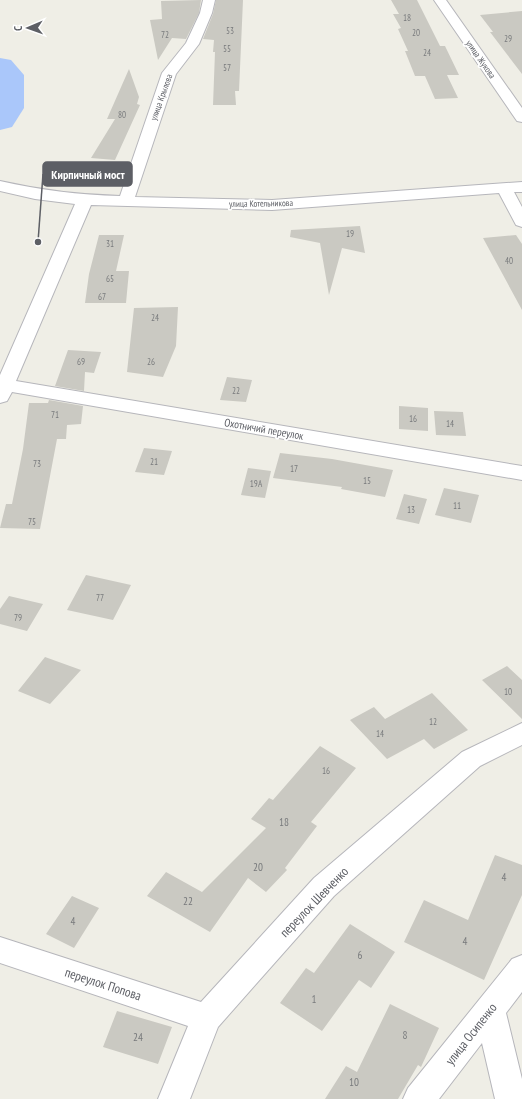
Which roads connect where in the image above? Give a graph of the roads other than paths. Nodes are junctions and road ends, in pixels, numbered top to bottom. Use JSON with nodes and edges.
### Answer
{"nodes":[{"id":1,"x":209,"y":0,"type":"edge"},
{"id":2,"x":440,"y":0,"type":"edge"},
{"id":3,"x":522,"y":118,"type":"edge"},
{"id":4,"x":0,"y":186,"type":"edge"},
{"id":5,"x":522,"y":188,"type":"edge"},
{"id":6,"x":504,"y":189,"type":"junction"},
{"id":7,"x":85,"y":200,"type":"junction"},
{"id":8,"x":126,"y":201,"type":"junction"},
{"id":9,"x":522,"y":222,"type":"edge"},
{"id":10,"x":3,"y":391,"type":"edge"},
{"id":11,"x":522,"y":473,"type":"edge"},
{"id":12,"x":522,"y":733,"type":"edge"},
{"id":13,"x":0,"y":950,"type":"edge"},
{"id":14,"x":522,"y":969,"type":"edge"},
{"id":15,"x":490,"y":1010,"type":"junction"},
{"id":16,"x":206,"y":1018,"type":"junction"},
{"id":17,"x":174,"y":1099,"type":"edge"},
{"id":18,"x":419,"y":1099,"type":"edge"},
{"id":19,"x":511,"y":1099,"type":"edge"}],
"edges":[{"from":1,"to":8,"type":"street","name":"улица Крылова"},
{"from":2,"to":3,"type":"street","name":"улица Жукова"},
{"from":4,"to":7,"type":"street","name":"улица Котельникова"},
{"from":5,"to":6,"type":"street","name":"улица Котельникова"},
{"from":6,"to":8,"type":"street","name":"улица Котельникова"},
{"from":6,"to":9,"type":"street"},
{"from":7,"to":8,"type":"street","name":"улица Котельникова"},
{"from":7,"to":10,"type":"street"},
{"from":10,"to":11,"type":"street","name":"Охотничий переулок"},
{"from":12,"to":16,"type":"street","name":"переулок Шевченко"},
{"from":13,"to":16,"type":"street","name":"переулок Попова"},
{"from":14,"to":15,"type":"street","name":"улица Осипенко"},
{"from":15,"to":18,"type":"street","name":"улица Осипенко"},
{"from":15,"to":19,"type":"street"},
{"from":16,"to":17,"type":"street","name":"переулок Шевченко"}]}
